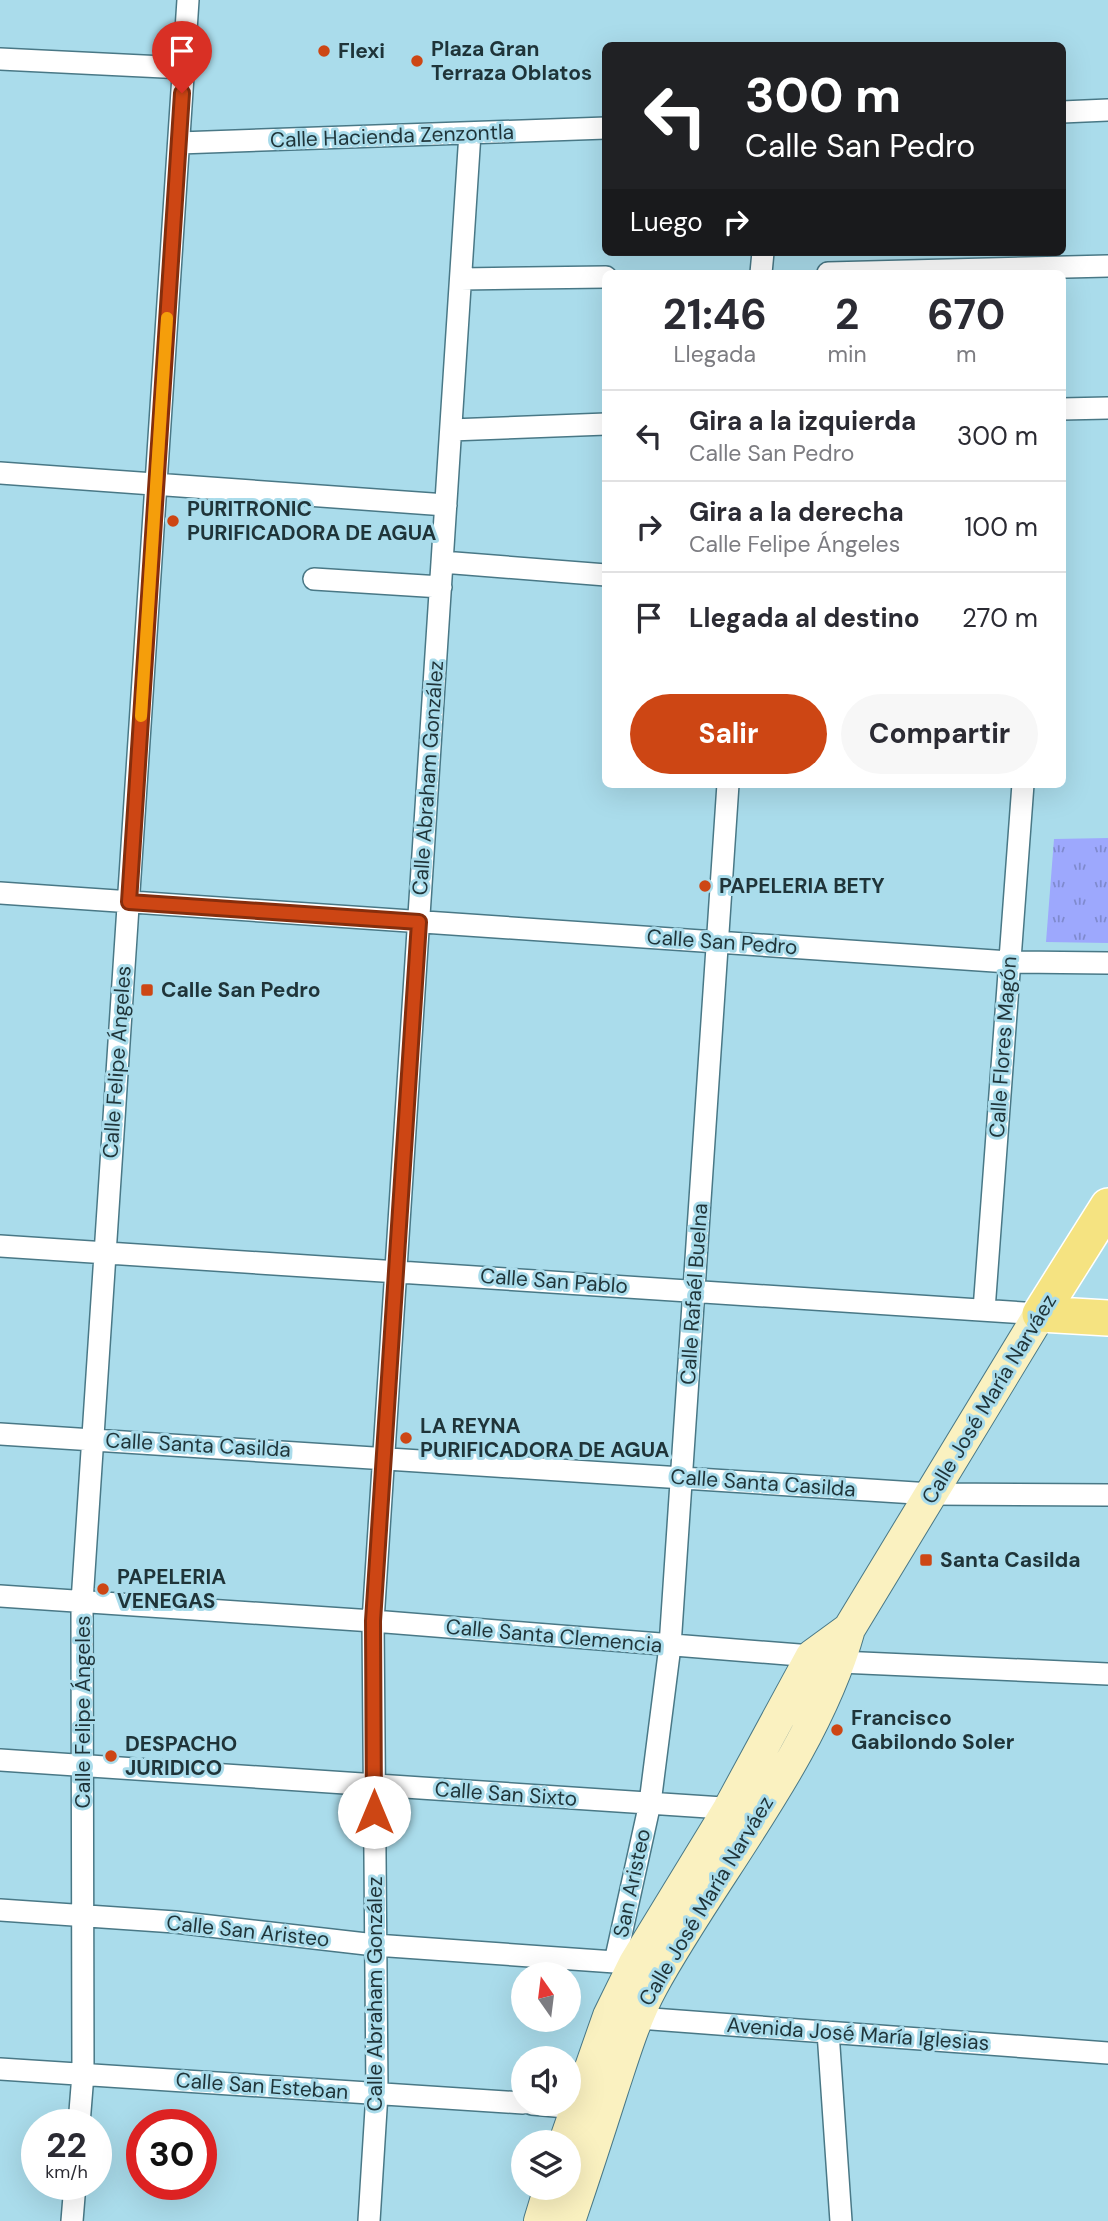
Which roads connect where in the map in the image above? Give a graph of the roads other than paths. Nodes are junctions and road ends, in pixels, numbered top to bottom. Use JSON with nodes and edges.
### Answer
{"nodes":[{"id":1,"x":188,"y":0,"type":"edge"},
{"id":2,"x":0,"y":59,"type":"edge"},
{"id":3,"x":184,"y":68,"type":"junction"},
{"id":4,"x":1108,"y":110,"type":"edge"},
{"id":5,"x":1066,"y":111,"type":"edge"},
{"id":6,"x":602,"y":128,"type":"edge"},
{"id":7,"x":470,"y":133,"type":"junction"},
{"id":8,"x":179,"y":143,"type":"junction"},
{"id":9,"x":1108,"y":265,"type":"edge"},
{"id":10,"x":933,"y":270,"type":"edge"},
{"id":11,"x":602,"y":277,"type":"edge"},
{"id":12,"x":461,"y":279,"type":"junction"},
{"id":13,"x":1108,"y":408,"type":"edge"},
{"id":14,"x":1066,"y":409,"type":"edge"},
{"id":15,"x":602,"y":424,"type":"edge"},
{"id":16,"x":451,"y":430,"type":"junction"},
{"id":17,"x":0,"y":473,"type":"edge"},
{"id":18,"x":156,"y":486,"type":"junction"},
{"id":19,"x":446,"y":505,"type":"junction"},
{"id":20,"x":442,"y":562,"type":"junction"},
{"id":21,"x":602,"y":575,"type":"edge"},
{"id":22,"x":314,"y":579,"type":"dead end"},
{"id":23,"x":441,"y":587,"type":"junction"},
{"id":24,"x":728,"y":788,"type":"edge"},
{"id":25,"x":1023,"y":788,"type":"edge"},
{"id":26,"x":0,"y":893,"type":"edge"},
{"id":27,"x":129,"y":902,"type":"junction"},
{"id":28,"x":419,"y":922,"type":"junction"},
{"id":29,"x":718,"y":942,"type":"junction"},
{"id":30,"x":1009,"y":962,"type":"junction"},
{"id":31,"x":1108,"y":963,"type":"edge"},
{"id":32,"x":1108,"y":1206,"type":"edge"},
{"id":33,"x":0,"y":1246,"type":"edge"},
{"id":34,"x":103,"y":1253,"type":"junction"},
{"id":35,"x":397,"y":1271,"type":"junction"},
{"id":36,"x":695,"y":1290,"type":"junction"},
{"id":37,"x":984,"y":1310,"type":"junction"},
{"id":38,"x":1040,"y":1314,"type":"junction"},
{"id":39,"x":1108,"y":1318,"type":"edge"},
{"id":40,"x":0,"y":1434,"type":"edge"},
{"id":41,"x":93,"y":1439,"type":"junction"},
{"id":42,"x":384,"y":1456,"type":"junction"},
{"id":43,"x":681,"y":1478,"type":"junction"},
{"id":44,"x":932,"y":1493,"type":"junction"},
{"id":45,"x":1108,"y":1496,"type":"edge"},
{"id":46,"x":0,"y":1597,"type":"edge"},
{"id":47,"x":82,"y":1602,"type":"junction"},
{"id":48,"x":373,"y":1621,"type":"junction"},
{"id":49,"x":670,"y":1646,"type":"junction"},
{"id":50,"x":826,"y":1659,"type":"junction"},
{"id":51,"x":1108,"y":1674,"type":"edge"},
{"id":52,"x":0,"y":1760,"type":"edge"},
{"id":53,"x":83,"y":1765,"type":"junction"},
{"id":54,"x":374,"y":1786,"type":"junction"},
{"id":55,"x":650,"y":1803,"type":"junction"},
{"id":56,"x":729,"y":1809,"type":"junction"},
{"id":57,"x":761,"y":1811,"type":"junction"},
{"id":58,"x":0,"y":1910,"type":"edge"},
{"id":59,"x":83,"y":1916,"type":"junction"},
{"id":60,"x":375,"y":1945,"type":"junction"},
{"id":61,"x":634,"y":1970,"type":"junction"},
{"id":62,"x":622,"y":2017,"type":"junction"},
{"id":63,"x":828,"y":2032,"type":"junction"},
{"id":64,"x":1108,"y":2053,"type":"edge"},
{"id":65,"x":0,"y":2069,"type":"edge"},
{"id":66,"x":83,"y":2074,"type":"junction"},
{"id":67,"x":377,"y":2093,"type":"junction"},
{"id":68,"x":511,"y":2102,"type":"edge"},
{"id":69,"x":581,"y":2108,"type":"edge"},
{"id":70,"x":80,"y":2109,"type":"edge"},
{"id":71,"x":590,"y":2109,"type":"junction"},
{"id":72,"x":574,"y":2130,"type":"edge"},
{"id":73,"x":74,"y":2200,"type":"edge"},
{"id":74,"x":546,"y":2200,"type":"edge"},
{"id":75,"x":72,"y":2221,"type":"edge"},
{"id":76,"x":369,"y":2221,"type":"edge"},
{"id":77,"x":540,"y":2221,"type":"edge"},
{"id":78,"x":569,"y":2221,"type":"edge"},
{"id":79,"x":841,"y":2221,"type":"edge"}],
"edges":[{"from":1,"to":3,"type":"street","name":"Calle Felipe Ángeles"},
{"from":2,"to":3,"type":"street"},
{"from":3,"to":8,"type":"street","name":"Calle Felipe Ángeles"},
{"from":4,"to":5,"type":"street"},
{"from":6,"to":7,"type":"street","name":"Calle Hacienda Zenzontla"},
{"from":7,"to":8,"type":"street","name":"Calle Hacienda Zenzontla"},
{"from":7,"to":12,"type":"street","name":"Calle Abraham González"},
{"from":8,"to":18,"type":"street","name":"Calle Felipe Ángeles"},
{"from":9,"to":10,"type":"street"},
{"from":11,"to":12,"type":"street"},
{"from":12,"to":16,"type":"street","name":"Calle Abraham González"},
{"from":13,"to":14,"type":"street"},
{"from":15,"to":16,"type":"street"},
{"from":16,"to":19,"type":"street","name":"Calle Abraham González"},
{"from":17,"to":18,"type":"street"},
{"from":18,"to":19,"type":"street"},
{"from":18,"to":27,"type":"street","name":"Calle Felipe Ángeles"},
{"from":19,"to":20,"type":"street","name":"Calle Abraham González"},
{"from":20,"to":21,"type":"street"},
{"from":20,"to":23,"type":"street","name":"Calle Abraham González"},
{"from":22,"to":23,"type":"street"},
{"from":23,"to":28,"type":"street","name":"Calle Abraham González"},
{"from":24,"to":29,"type":"street","name":"Calle Rafaél Buelna"},
{"from":25,"to":30,"type":"street","name":"Calle Flores Magón"},
{"from":26,"to":27,"type":"street","name":"Calle San Pedro"},
{"from":27,"to":28,"type":"street","name":"Calle San Pedro"},
{"from":27,"to":34,"type":"street","name":"Calle Felipe Ángeles"},
{"from":28,"to":29,"type":"street","name":"Calle San Pedro"},
{"from":28,"to":35,"type":"street","name":"Calle Abraham González"},
{"from":29,"to":30,"type":"street","name":"Calle San Pedro"},
{"from":29,"to":36,"type":"street","name":"Calle Rafaél Buelna"},
{"from":30,"to":31,"type":"street","name":"Calle San Pedro"},
{"from":30,"to":37,"type":"street","name":"Calle Flores Magón"},
{"from":32,"to":38,"type":"main road","name":"Calle José María Narváez"},
{"from":33,"to":34,"type":"street","name":"Calle San Pablo"},
{"from":34,"to":35,"type":"street","name":"Calle San Pablo"},
{"from":34,"to":41,"type":"street","name":"Calle Felipe Ángeles"},
{"from":35,"to":36,"type":"street","name":"Calle San Pablo"},
{"from":35,"to":42,"type":"street","name":"Calle Abraham González"},
{"from":36,"to":37,"type":"street","name":"Calle San Pablo"},
{"from":36,"to":43,"type":"street","name":"Calle Rafaél Buelna"},
{"from":37,"to":38,"type":"street","name":"Calle San Pablo"},
{"from":38,"to":39,"type":"main road","name":"Calle San Pablo"},
{"from":38,"to":44,"type":"street","name":"Calle José María Narváez"},
{"from":40,"to":41,"type":"street","name":"Calle Santa Casilda"},
{"from":41,"to":42,"type":"street","name":"Calle Santa Casilda"},
{"from":41,"to":47,"type":"street","name":"Calle Felipe Ángeles"},
{"from":42,"to":43,"type":"street","name":"Calle Santa Casilda"},
{"from":42,"to":48,"type":"street","name":"Calle Abraham González"},
{"from":43,"to":44,"type":"street","name":"Calle Santa Casilda"},
{"from":43,"to":49,"type":"street","name":"Calle Rafaél Buelna"},
{"from":44,"to":45,"type":"street","name":"Calle Santa Casilda"},
{"from":44,"to":50,"type":"street","name":"Calle José María Narváez"},
{"from":46,"to":47,"type":"street","name":"Calle Santa Clemencia"},
{"from":47,"to":48,"type":"street","name":"Calle Santa Clemencia"},
{"from":47,"to":53,"type":"street","name":"Calle Felipe Ángeles"},
{"from":48,"to":49,"type":"street","name":"Calle Santa Clemencia"},
{"from":48,"to":54,"type":"street","name":"Calle Abraham González"},
{"from":49,"to":50,"type":"street","name":"Calle Santa Clemencia"},
{"from":49,"to":55,"type":"street","name":"Calle Rafaél Buelna"},
{"from":50,"to":51,"type":"street","name":"Calle Santa Clemencia"},
{"from":50,"to":56,"type":"street","name":"Calle José María Narváez"},
{"from":50,"to":57,"type":"street","name":"Calle José María Narváez"},
{"from":52,"to":53,"type":"street","name":"Calle San Sixto"},
{"from":53,"to":54,"type":"street","name":"Calle San Sixto"},
{"from":53,"to":59,"type":"street","name":"Calle Felipe Ángeles"},
{"from":54,"to":55,"type":"street","name":"Calle San Sixto"},
{"from":54,"to":60,"type":"street","name":"Calle Abraham González"},
{"from":55,"to":56,"type":"street","name":"Calle San Sixto"},
{"from":55,"to":61,"type":"street","name":"San Aristeo"},
{"from":56,"to":57,"type":"street","name":"Calle San Sixto"},
{"from":56,"to":61,"type":"street","name":"Calle José María Narváez"},
{"from":57,"to":61,"type":"street","name":"Calle José María Narváez"},
{"from":58,"to":59,"type":"street","name":"Calle San Aristeo"},
{"from":59,"to":60,"type":"street","name":"Calle San Aristeo"},
{"from":59,"to":66,"type":"street","name":"Calle Felipe Ángeles"},
{"from":60,"to":61,"type":"street","name":"Calle San Aristeo"},
{"from":60,"to":67,"type":"street","name":"Calle Abraham González"},
{"from":61,"to":62,"type":"street","name":"Calle José María Narváez"},
{"from":62,"to":63,"type":"street","name":"Avenida José María Iglesias"},
{"from":62,"to":71,"type":"street","name":"Calle José María Narváez"},
{"from":63,"to":64,"type":"street","name":"Avenida José María Iglesias"},
{"from":63,"to":79,"type":"street"},
{"from":65,"to":66,"type":"street","name":"Calle San Esteban"},
{"from":66,"to":67,"type":"street","name":"Calle San Esteban"},
{"from":66,"to":70,"type":"street","name":"Calle Felipe Ángeles"},
{"from":67,"to":68,"type":"street","name":"Calle San Esteban"},
{"from":67,"to":76,"type":"street","name":"Calle Abraham González"},
{"from":69,"to":71,"type":"street"},
{"from":71,"to":72,"type":"street","name":"Calle José María Narváez"},
{"from":71,"to":78,"type":"street","name":"Calle José María Narváez"},
{"from":73,"to":75,"type":"street"},
{"from":74,"to":77,"type":"street"}]}
